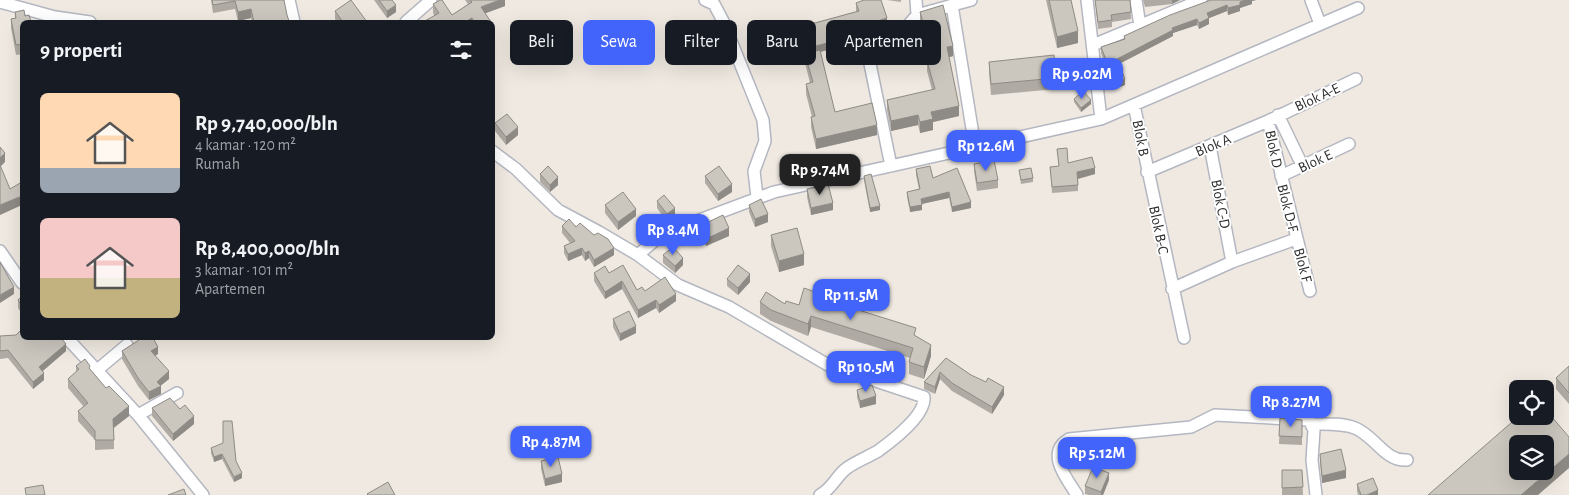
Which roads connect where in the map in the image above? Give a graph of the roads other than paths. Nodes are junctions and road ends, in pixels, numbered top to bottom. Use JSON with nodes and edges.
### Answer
{"nodes":[{"id":1,"x":289,"y":0,"type":"edge"},
{"id":2,"x":431,"y":0,"type":"edge"},
{"id":3,"x":705,"y":0,"type":"edge"},
{"id":4,"x":916,"y":0,"type":"edge"},
{"id":5,"x":971,"y":0,"type":"edge"},
{"id":6,"x":1087,"y":0,"type":"edge"},
{"id":7,"x":1136,"y":0,"type":"edge"},
{"id":8,"x":1311,"y":0,"type":"edge"},
{"id":9,"x":1196,"y":1,"type":"edge"},
{"id":10,"x":0,"y":2,"type":"edge"},
{"id":11,"x":952,"y":5,"type":"junction"},
{"id":12,"x":1358,"y":8,"type":"dead end"},
{"id":13,"x":917,"y":15,"type":"junction"},
{"id":14,"x":76,"y":20,"type":"edge"},
{"id":15,"x":294,"y":20,"type":"edge"},
{"id":16,"x":408,"y":20,"type":"edge"},
{"id":17,"x":1320,"y":24,"type":"junction"},
{"id":18,"x":1140,"y":26,"type":"junction"},
{"id":19,"x":1093,"y":45,"type":"junction"},
{"id":20,"x":1356,"y":79,"type":"dead end"},
{"id":21,"x":1134,"y":105,"type":"junction"},
{"id":22,"x":1273,"y":118,"type":"junction"},
{"id":23,"x":1102,"y":119,"type":"junction"},
{"id":24,"x":1349,"y":144,"type":"dead end"},
{"id":25,"x":1210,"y":146,"type":"junction"},
{"id":26,"x":975,"y":147,"type":"junction"},
{"id":27,"x":495,"y":153,"type":"edge"},
{"id":28,"x":891,"y":166,"type":"junction"},
{"id":29,"x":1303,"y":166,"type":"junction"},
{"id":30,"x":1147,"y":172,"type":"junction"},
{"id":31,"x":1280,"y":176,"type":"junction"},
{"id":32,"x":757,"y":197,"type":"junction"},
{"id":33,"x":1296,"y":239,"type":"junction"},
{"id":34,"x":0,"y":251,"type":"edge"},
{"id":35,"x":638,"y":255,"type":"junction"},
{"id":36,"x":1232,"y":262,"type":"junction"},
{"id":37,"x":20,"y":280,"type":"edge"},
{"id":38,"x":1172,"y":289,"type":"junction"},
{"id":39,"x":1310,"y":290,"type":"dead end"},
{"id":40,"x":1184,"y":338,"type":"dead end"},
{"id":41,"x":69,"y":340,"type":"edge"},
{"id":42,"x":127,"y":345,"type":"edge"},
{"id":43,"x":96,"y":371,"type":"junction"},
{"id":44,"x":177,"y":393,"type":"dead end"},
{"id":45,"x":138,"y":415,"type":"junction"},
{"id":46,"x":1312,"y":424,"type":"junction"},
{"id":47,"x":1407,"y":460,"type":"dead end"},
{"id":48,"x":202,"y":495,"type":"edge"},
{"id":49,"x":820,"y":495,"type":"edge"},
{"id":50,"x":1077,"y":495,"type":"edge"},
{"id":51,"x":1316,"y":495,"type":"edge"}],
"edges":[{"from":1,"to":15,"type":"street"},
{"from":2,"to":16,"type":"street"},
{"from":3,"to":32,"type":"street"},
{"from":4,"to":13,"type":"street"},
{"from":5,"to":11,"type":"street"},
{"from":6,"to":19,"type":"street"},
{"from":7,"to":18,"type":"street"},
{"from":8,"to":17,"type":"street"},
{"from":9,"to":18,"type":"street"},
{"from":10,"to":14,"type":"street"},
{"from":11,"to":13,"type":"street"},
{"from":11,"to":26,"type":"street"},
{"from":12,"to":17,"type":"street"},
{"from":13,"to":28,"type":"street"},
{"from":17,"to":21,"type":"street"},
{"from":18,"to":19,"type":"street"},
{"from":19,"to":23,"type":"street"},
{"from":20,"to":22,"type":"street","name":"Blok A-E"},
{"from":21,"to":23,"type":"street"},
{"from":21,"to":30,"type":"street","name":"Blok B"},
{"from":22,"to":25,"type":"street","name":"Blok A"},
{"from":22,"to":29,"type":"street"},
{"from":22,"to":31,"type":"street","name":"Blok D"},
{"from":23,"to":26,"type":"street"},
{"from":24,"to":29,"type":"street","name":"Blok E"},
{"from":25,"to":30,"type":"street","name":"Blok A"},
{"from":25,"to":36,"type":"street","name":"Blok C-D"},
{"from":26,"to":28,"type":"street"},
{"from":27,"to":35,"type":"street"},
{"from":28,"to":32,"type":"street"},
{"from":29,"to":31,"type":"street","name":"Blok E"},
{"from":30,"to":38,"type":"street","name":"Blok B-C"},
{"from":31,"to":33,"type":"street","name":"Blok D-F"},
{"from":32,"to":35,"type":"street"},
{"from":33,"to":36,"type":"street"},
{"from":33,"to":39,"type":"street","name":"Blok F"},
{"from":34,"to":37,"type":"street"},
{"from":35,"to":49,"type":"street"},
{"from":36,"to":38,"type":"street"},
{"from":38,"to":40,"type":"street"},
{"from":41,"to":43,"type":"street"},
{"from":42,"to":43,"type":"street"},
{"from":43,"to":45,"type":"street"},
{"from":44,"to":45,"type":"street"},
{"from":45,"to":48,"type":"street"},
{"from":46,"to":47,"type":"street"},
{"from":46,"to":50,"type":"street"},
{"from":46,"to":51,"type":"street"}]}
